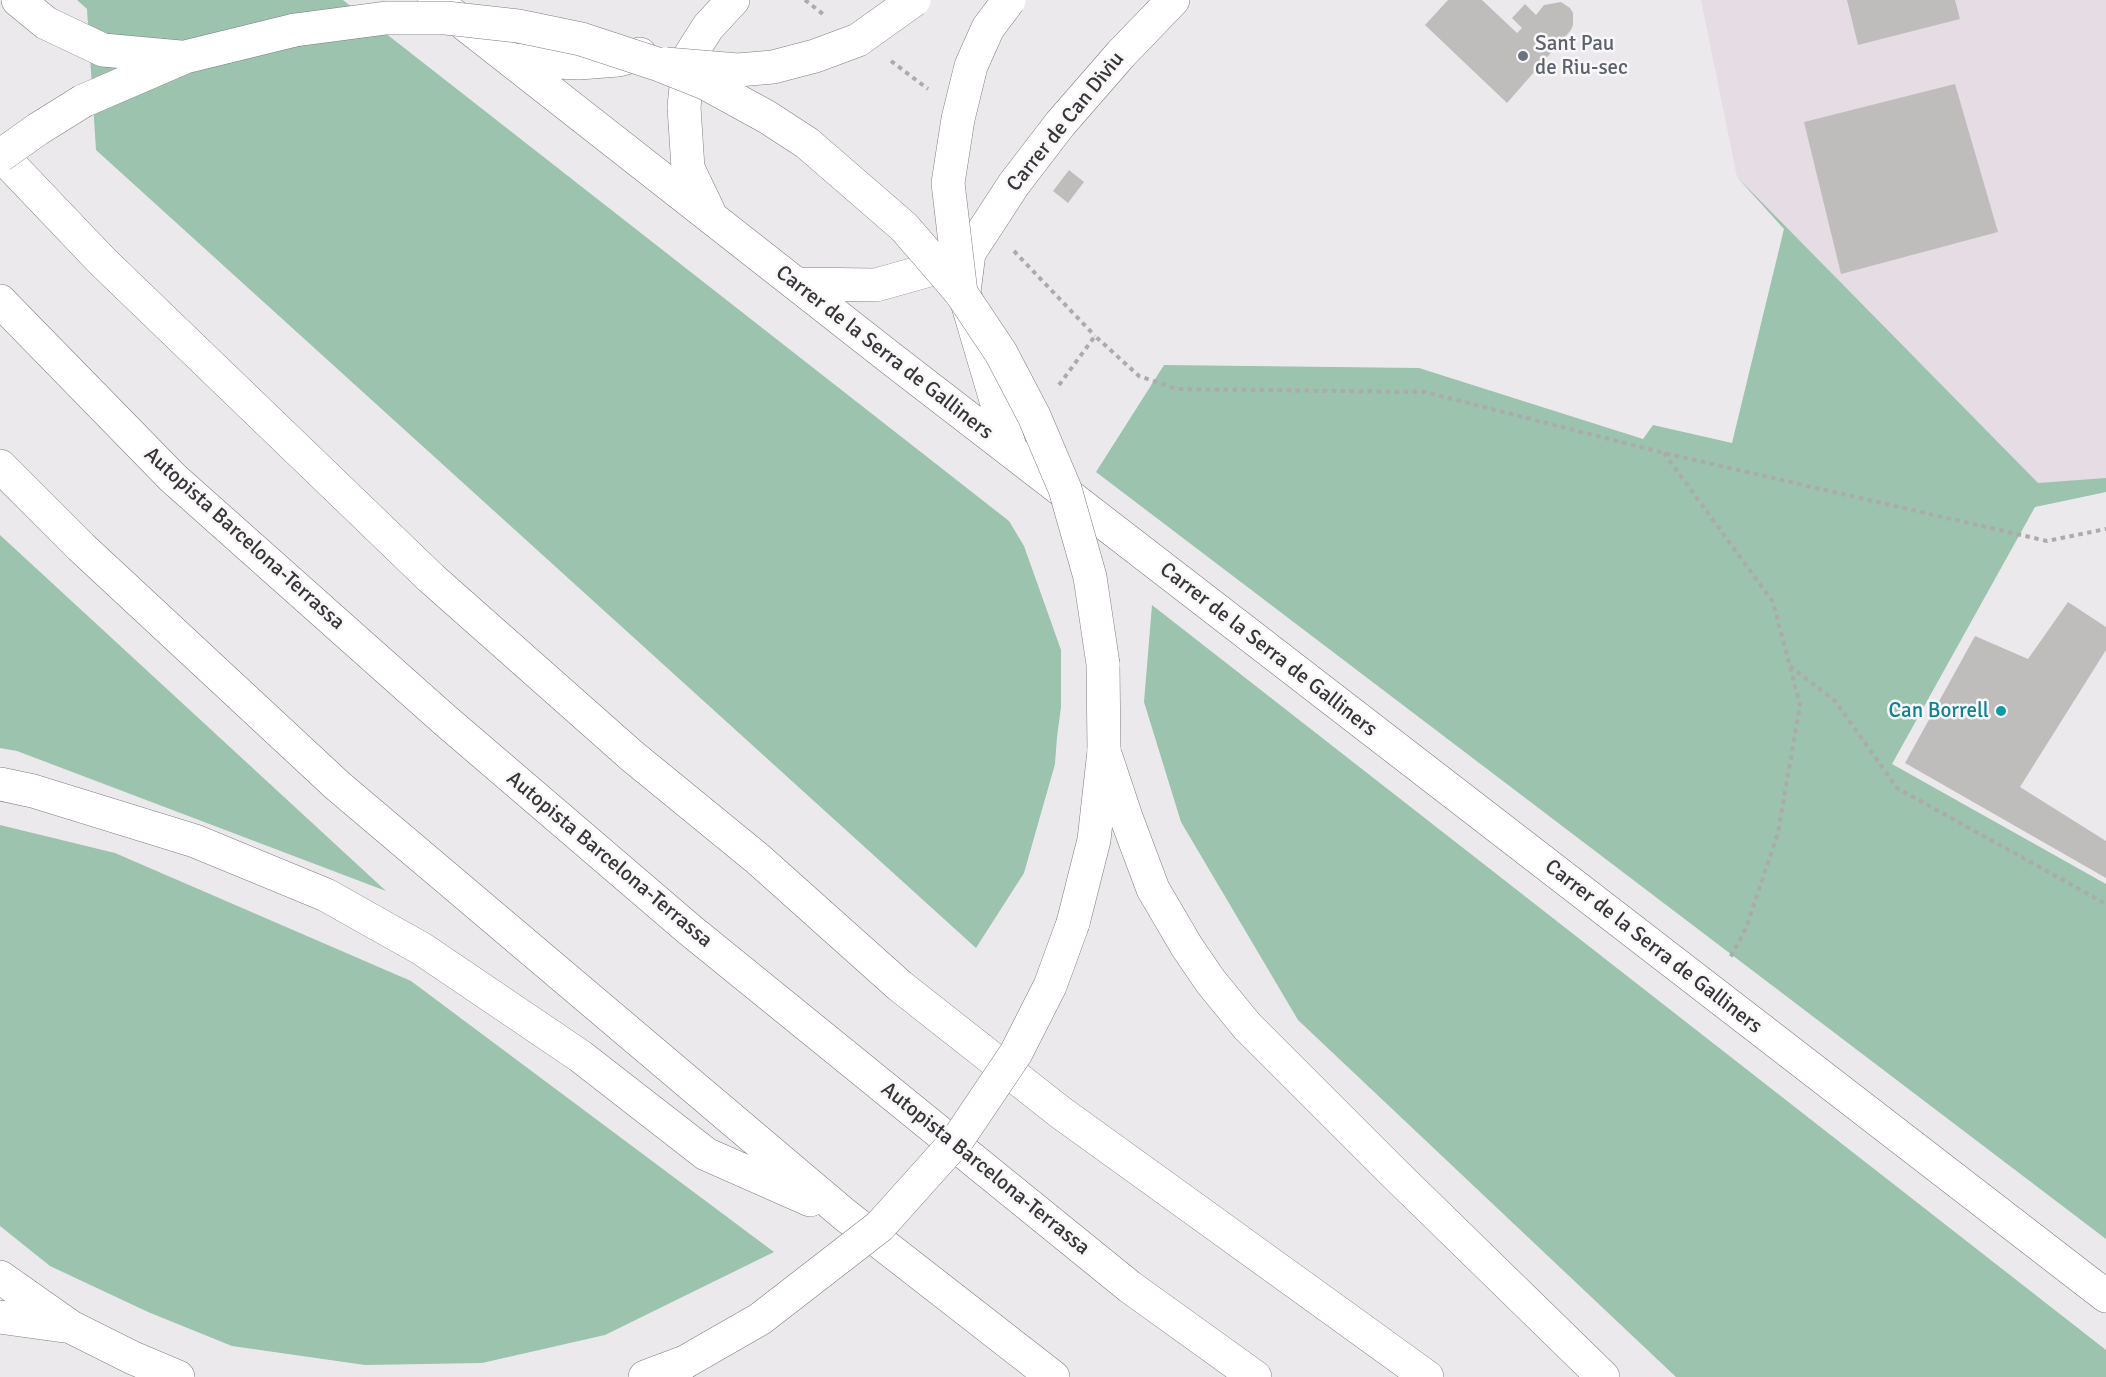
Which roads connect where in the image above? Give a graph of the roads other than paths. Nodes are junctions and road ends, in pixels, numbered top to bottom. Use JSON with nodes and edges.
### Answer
{"nodes":[{"id":1,"x":18,"y":0,"type":"edge"},
{"id":2,"x":434,"y":0,"type":"edge"},
{"id":3,"x":733,"y":0,"type":"edge"},
{"id":4,"x":914,"y":0,"type":"edge"},
{"id":5,"x":1009,"y":0,"type":"edge"},
{"id":6,"x":1173,"y":0,"type":"edge"},
{"id":7,"x":708,"y":27,"type":"junction"},
{"id":8,"x":185,"y":57,"type":"junction"},
{"id":9,"x":511,"y":60,"type":"junction"},
{"id":10,"x":657,"y":64,"type":"junction"},
{"id":11,"x":0,"y":155,"type":"edge"},
{"id":12,"x":712,"y":219,"type":"junction"},
{"id":13,"x":969,"y":253,"type":"junction"},
{"id":14,"x":796,"y":284,"type":"junction"},
{"id":15,"x":961,"y":293,"type":"junction"},
{"id":16,"x":0,"y":301,"type":"edge"},
{"id":17,"x":1011,"y":451,"type":"junction"},
{"id":18,"x":0,"y":466,"type":"edge"},
{"id":19,"x":1104,"y":751,"type":"junction"},
{"id":20,"x":0,"y":784,"type":"edge"},
{"id":21,"x":845,"y":1215,"type":"junction"},
{"id":22,"x":0,"y":1277,"type":"edge"},
{"id":23,"x":2106,"y":1296,"type":"edge"},
{"id":24,"x":0,"y":1317,"type":"edge"},
{"id":25,"x":71,"y":1327,"type":"junction"},
{"id":26,"x":178,"y":1377,"type":"edge"},
{"id":27,"x":645,"y":1377,"type":"edge"},
{"id":28,"x":1053,"y":1377,"type":"edge"},
{"id":29,"x":1255,"y":1377,"type":"edge"},
{"id":30,"x":1426,"y":1377,"type":"edge"},
{"id":31,"x":1603,"y":1377,"type":"edge"}],
"edges":[{"from":1,"to":8,"type":"main road"},
{"from":2,"to":9,"type":"main road","name":"Carrer de la Serra de Galliners"},
{"from":3,"to":7,"type":"main road"},
{"from":4,"to":10,"type":"main road","bridge":true},
{"from":5,"to":15,"type":"main road","bridge":true},
{"from":6,"to":13,"type":"main road","name":"Carrer de Can Diviu"},
{"from":7,"to":9,"type":"main road"},
{"from":7,"to":12,"type":"main road"},
{"from":8,"to":10,"type":"main road","bridge":true},
{"from":8,"to":11,"type":"main road","bridge":true},
{"from":9,"to":12,"type":"main road","name":"Carrer de la Serra de Galliners"},
{"from":10,"to":15,"type":"main road","bridge":true},
{"from":11,"to":30,"type":"main road"},
{"from":12,"to":14,"type":"main road","name":"Carrer de la Serra de Galliners"},
{"from":13,"to":14,"type":"main road"},
{"from":13,"to":17,"type":"main road","name":"Carrer de Can Diviu"},
{"from":14,"to":17,"type":"main road","name":"Carrer de la Serra de Galliners"},
{"from":15,"to":19,"type":"main road","bridge":true},
{"from":16,"to":29,"type":"main road","name":"Autopista Barcelona-Terrassa"},
{"from":17,"to":23,"type":"main road","name":"Carrer de la Serra de Galliners"},
{"from":18,"to":21,"type":"main road"},
{"from":19,"to":27,"type":"main road","bridge":true},
{"from":19,"to":31,"type":"main road"},
{"from":20,"to":21,"type":"main road"},
{"from":21,"to":28,"type":"main road"},
{"from":22,"to":25,"type":"main road"},
{"from":24,"to":25,"type":"main road"},
{"from":25,"to":26,"type":"main road"}]}
